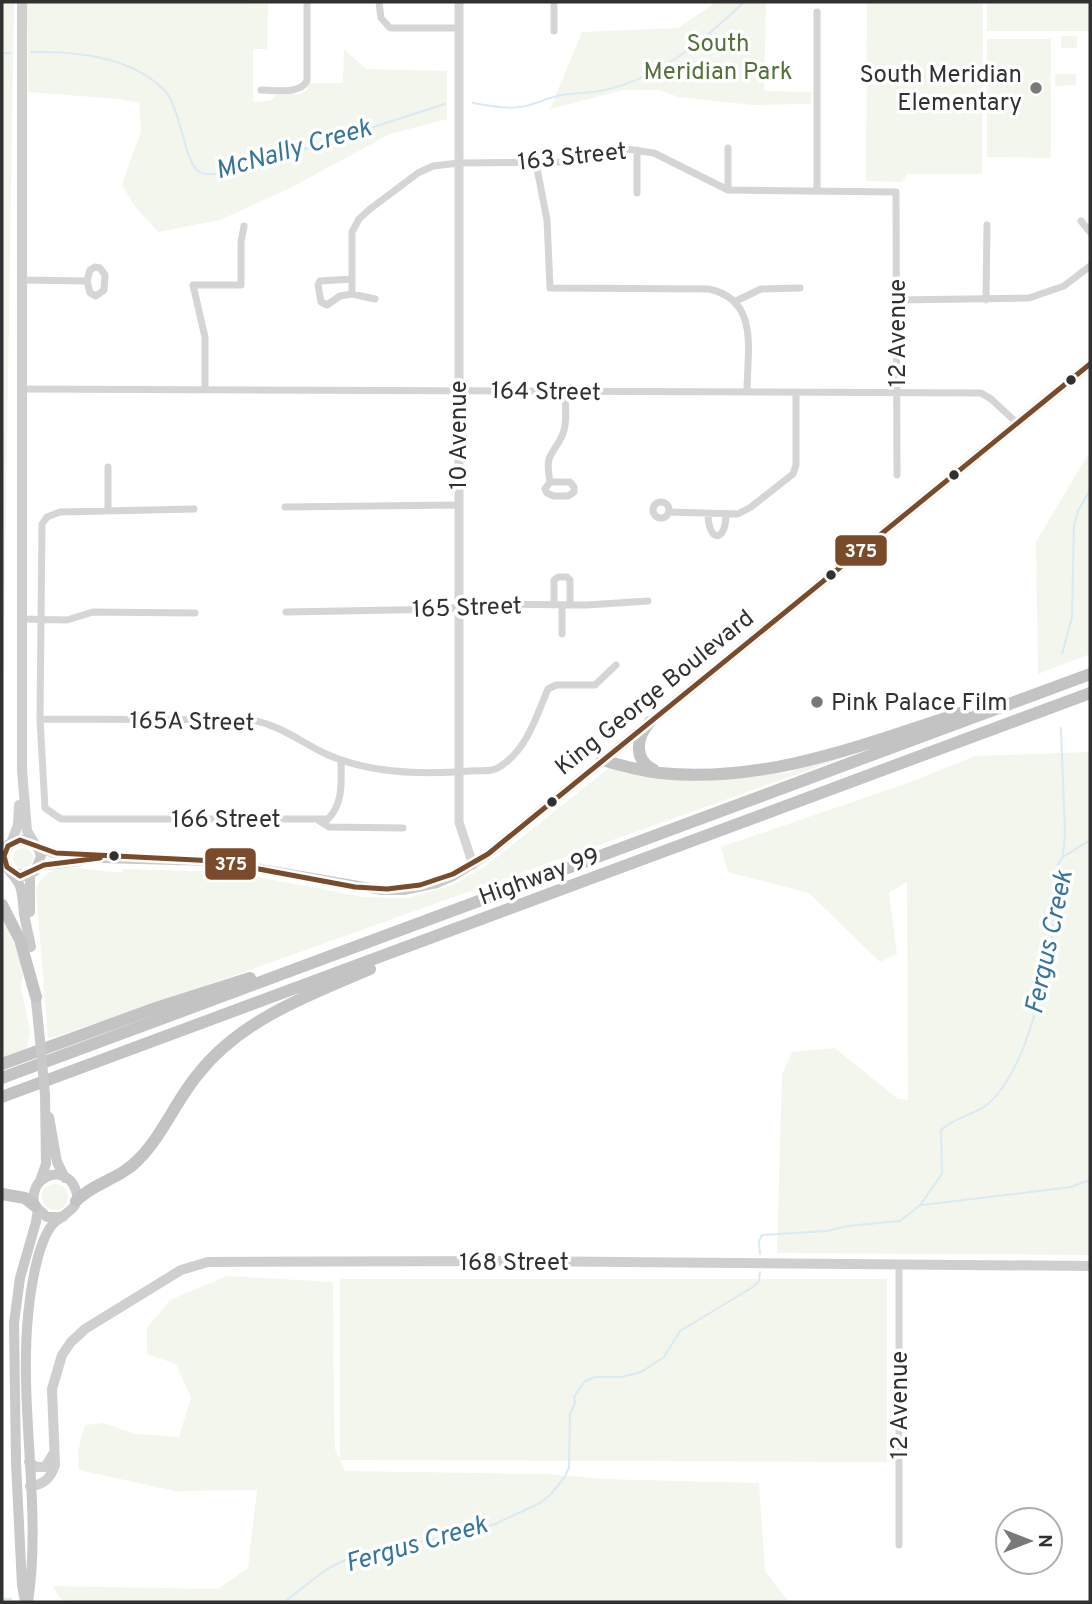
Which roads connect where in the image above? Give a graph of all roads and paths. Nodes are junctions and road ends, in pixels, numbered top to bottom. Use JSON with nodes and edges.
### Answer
{"nodes":[{"id":1,"x":22,"y":2,"type":"edge"},
{"id":2,"x":307,"y":2,"type":"edge"},
{"id":3,"x":379,"y":2,"type":"edge"},
{"id":4,"x":459,"y":2,"type":"edge"},
{"id":5,"x":554,"y":2,"type":"edge"},
{"id":6,"x":817,"y":12,"type":"dead end"},
{"id":7,"x":459,"y":28,"type":"junction"},
{"id":8,"x":554,"y":31,"type":"dead end"},
{"id":9,"x":261,"y":90,"type":"dead end"},
{"id":10,"x":728,"y":148,"type":"dead end"},
{"id":11,"x":637,"y":150,"type":"junction"},
{"id":12,"x":459,"y":163,"type":"junction"},
{"id":13,"x":536,"y":163,"type":"junction"},
{"id":14,"x":728,"y":190,"type":"junction"},
{"id":15,"x":817,"y":191,"type":"junction"},
{"id":16,"x":897,"y":192,"type":"joint"},
{"id":17,"x":637,"y":193,"type":"dead end"},
{"id":18,"x":1081,"y":221,"type":"dead end"},
{"id":19,"x":987,"y":225,"type":"dead end"},
{"id":20,"x":244,"y":226,"type":"dead end"},
{"id":21,"x":1090,"y":232,"type":"edge"},
{"id":22,"x":1090,"y":266,"type":"edge"},
{"id":23,"x":352,"y":279,"type":"junction"},
{"id":24,"x":22,"y":280,"type":"junction"},
{"id":25,"x":86,"y":281,"type":"dead end"},
{"id":26,"x":800,"y":288,"type":"dead end"},
{"id":27,"x":352,"y":294,"type":"junction"},
{"id":28,"x":375,"y":299,"type":"dead end"},
{"id":29,"x":736,"y":300,"type":"junction"},
{"id":30,"x":897,"y":300,"type":"junction"},
{"id":31,"x":986,"y":300,"type":"junction"},
{"id":32,"x":1090,"y":364,"type":"edge"},
{"id":33,"x":22,"y":388,"type":"junction"},
{"id":34,"x":205,"y":390,"type":"junction"},
{"id":35,"x":458,"y":390,"type":"junction"},
{"id":36,"x":565,"y":391,"type":"junction"},
{"id":37,"x":747,"y":392,"type":"junction"},
{"id":38,"x":796,"y":392,"type":"junction"},
{"id":39,"x":897,"y":392,"type":"junction"},
{"id":40,"x":1017,"y":423,"type":"junction"},
{"id":41,"x":108,"y":467,"type":"dead end"},
{"id":42,"x":897,"y":475,"type":"dead end"},
{"id":43,"x":550,"y":482,"type":"dead end"},
{"id":44,"x":458,"y":505,"type":"junction"},
{"id":45,"x":285,"y":507,"type":"dead end"},
{"id":46,"x":194,"y":509,"type":"dead end"},
{"id":47,"x":108,"y":510,"type":"junction"},
{"id":48,"x":669,"y":512,"type":"dead end"},
{"id":49,"x":708,"y":513,"type":"junction"},
{"id":50,"x":726,"y":514,"type":"junction"},
{"id":51,"x":648,"y":601,"type":"dead end"},
{"id":52,"x":562,"y":605,"type":"junction"},
{"id":53,"x":459,"y":606,"type":"junction"},
{"id":54,"x":286,"y":612,"type":"dead end"},
{"id":55,"x":195,"y":613,"type":"dead end"},
{"id":56,"x":21,"y":619,"type":"junction"},
{"id":57,"x":42,"y":620,"type":"junction"},
{"id":58,"x":562,"y":634,"type":"dead end"},
{"id":59,"x":617,"y":665,"type":"dead end"},
{"id":60,"x":1090,"y":674,"type":"edge"},
{"id":61,"x":1075,"y":680,"type":"junction"},
{"id":62,"x":1090,"y":692,"type":"edge"},
{"id":63,"x":40,"y":719,"type":"junction"},
{"id":64,"x":650,"y":722,"type":"junction"},
{"id":65,"x":341,"y":760,"type":"junction"},
{"id":66,"x":602,"y":760,"type":"junction"},
{"id":67,"x":22,"y":770,"type":"junction"},
{"id":68,"x":459,"y":773,"type":"junction"},
{"id":69,"x":674,"y":774,"type":"junction"},
{"id":70,"x":317,"y":820,"type":"junction"},
{"id":71,"x":403,"y":828,"type":"dead end"},
{"id":72,"x":37,"y":846,"type":"junction"},
{"id":73,"x":7,"y":847,"type":"edge"},
{"id":74,"x":100,"y":858,"type":"junction"},
{"id":75,"x":473,"y":865,"type":"junction"},
{"id":76,"x":39,"y":866,"type":"junction"},
{"id":77,"x":10,"y":871,"type":"junction"},
{"id":78,"x":30,"y":874,"type":"junction"},
{"id":79,"x":2,"y":905,"type":"edge"},
{"id":80,"x":513,"y":908,"type":"junction"},
{"id":81,"x":453,"y":911,"type":"junction"},
{"id":82,"x":31,"y":947,"type":"junction"},
{"id":83,"x":36,"y":997,"type":"junction"},
{"id":84,"x":2,"y":1064,"type":"edge"},
{"id":85,"x":2,"y":1078,"type":"edge"},
{"id":86,"x":45,"y":1095,"type":"junction"},
{"id":87,"x":2,"y":1097,"type":"edge"},
{"id":88,"x":65,"y":1178,"type":"junction"},
{"id":89,"x":40,"y":1181,"type":"junction"},
{"id":90,"x":2,"y":1194,"type":"edge"},
{"id":91,"x":76,"y":1201,"type":"junction"},
{"id":92,"x":36,"y":1208,"type":"junction"},
{"id":93,"x":63,"y":1217,"type":"junction"},
{"id":94,"x":898,"y":1264,"type":"junction"},
{"id":95,"x":1090,"y":1266,"type":"edge"},
{"id":96,"x":14,"y":1345,"type":"junction"},
{"id":97,"x":55,"y":1447,"type":"junction"},
{"id":98,"x":29,"y":1462,"type":"junction"},
{"id":99,"x":30,"y":1486,"type":"junction"},
{"id":100,"x":899,"y":1545,"type":"dead end"},
{"id":101,"x":27,"y":1602,"type":"edge"}],
"edges":[{"from":1,"to":24,"type":"main road"},
{"from":2,"to":9,"type":"street"},
{"from":3,"to":7,"type":"street"},
{"from":4,"to":7,"type":"street","name":"10 Avenue"},
{"from":5,"to":8,"type":"street"},
{"from":6,"to":15,"type":"street"},
{"from":7,"to":12,"type":"street","name":"10 Avenue"},
{"from":10,"to":14,"type":"street"},
{"from":11,"to":13,"type":"street","name":"163 Street"},
{"from":11,"to":14,"type":"street","name":"163 Street"},
{"from":11,"to":17,"type":"street"},
{"from":12,"to":13,"type":"street","name":"163 Street"},
{"from":12,"to":23,"type":"street","name":"163 Street"},
{"from":12,"to":35,"type":"street","name":"10 Avenue"},
{"from":13,"to":29,"type":"street"},
{"from":14,"to":15,"type":"street","name":"163 Street"},
{"from":15,"to":16,"type":"street","name":"163 Street"},
{"from":16,"to":30,"type":"street","name":"12 Avenue"},
{"from":18,"to":21,"type":"street"},
{"from":19,"to":31,"type":"street"},
{"from":20,"to":34,"type":"street"},
{"from":22,"to":31,"type":"street"},
{"from":23,"to":27,"type":"street","name":"163 Street"},
{"from":23,"to":27,"type":"street"},
{"from":24,"to":25,"type":"street"},
{"from":24,"to":33,"type":"main road"},
{"from":26,"to":29,"type":"street"},
{"from":27,"to":28,"type":"street"},
{"from":29,"to":37,"type":"street"},
{"from":30,"to":31,"type":"street"},
{"from":30,"to":39,"type":"street","name":"12 Avenue"},
{"from":32,"to":40,"type":"main road","name":"King George Boulevard"},
{"from":33,"to":34,"type":"street","name":"164 Street"},
{"from":33,"to":56,"type":"main road"},
{"from":34,"to":35,"type":"street","name":"164 Street"},
{"from":35,"to":36,"type":"street","name":"164 Street"},
{"from":35,"to":44,"type":"street","name":"10 Avenue"},
{"from":36,"to":37,"type":"street","name":"164 Street"},
{"from":36,"to":43,"type":"street"},
{"from":37,"to":38,"type":"street","name":"164 Street"},
{"from":38,"to":39,"type":"street","name":"164 Street"},
{"from":38,"to":50,"type":"street"},
{"from":39,"to":40,"type":"street","name":"164 Street"},
{"from":39,"to":42,"type":"street","name":"12 Avenue"},
{"from":40,"to":64,"type":"main road","name":"King George Boulevard"},
{"from":41,"to":47,"type":"street"},
{"from":44,"to":45,"type":"street"},
{"from":44,"to":53,"type":"street","name":"10 Avenue"},
{"from":46,"to":47,"type":"street"},
{"from":47,"to":57,"type":"street"},
{"from":48,"to":49,"type":"street"},
{"from":49,"to":50,"type":"street"},
{"from":49,"to":50,"type":"street"},
{"from":51,"to":52,"type":"street","name":"165 Street"},
{"from":52,"to":53,"type":"street","name":"165 Street"},
{"from":52,"to":58,"type":"street"},
{"from":53,"to":54,"type":"street","name":"165 Street"},
{"from":53,"to":68,"type":"street","name":"10 Avenue"},
{"from":55,"to":57,"type":"street"},
{"from":56,"to":57,"type":"street"},
{"from":56,"to":67,"type":"main road"},
{"from":57,"to":63,"type":"street"},
{"from":59,"to":68,"type":"street","name":"165A Street"},
{"from":60,"to":61,"type":"highway","name":"Highway 99"},
{"from":61,"to":69,"type":"highway"},
{"from":61,"to":81,"type":"highway","name":"Highway 99"},
{"from":62,"to":80,"type":"highway","name":"Highway 99"},
{"from":63,"to":65,"type":"street","name":"165A Street"},
{"from":63,"to":70,"type":"street","name":"166 Street"},
{"from":64,"to":66,"type":"main road","name":"King George Boulevard"},
{"from":64,"to":69,"type":"highway"},
{"from":65,"to":68,"type":"street","name":"165A Street"},
{"from":65,"to":70,"type":"street"},
{"from":66,"to":69,"type":"highway"},
{"from":66,"to":75,"type":"main road","name":"King George Boulevard"},
{"from":67,"to":72,"type":"main road"},
{"from":67,"to":73,"type":"main road"},
{"from":68,"to":75,"type":"street","name":"10 Avenue"},
{"from":70,"to":71,"type":"street","name":"166 Street"},
{"from":72,"to":73,"type":"main road"},
{"from":72,"to":74,"type":"main road","name":"King George Boulevard"},
{"from":72,"to":76,"type":"main road"},
{"from":73,"to":77,"type":"main road"},
{"from":74,"to":75,"type":"main road","name":"King George Boulevard"},
{"from":74,"to":76,"type":"main road","name":"King George Boulevard"},
{"from":76,"to":78,"type":"main road"},
{"from":77,"to":78,"type":"main road"},
{"from":77,"to":82,"type":"main road"},
{"from":78,"to":82,"type":"main road"},
{"from":79,"to":83,"type":"highway"},
{"from":80,"to":87,"type":"highway","name":"Highway 99"},
{"from":80,"to":91,"type":"highway"},
{"from":81,"to":84,"type":"highway"},
{"from":81,"to":85,"type":"highway","name":"Highway 99"},
{"from":82,"to":83,"type":"main road"},
{"from":83,"to":86,"type":"main road","bridge":true},
{"from":86,"to":88,"type":"main road"},
{"from":86,"to":89,"type":"main road"},
{"from":88,"to":89,"type":"main road"},
{"from":88,"to":91,"type":"main road"},
{"from":89,"to":92,"type":"main road"},
{"from":90,"to":92,"type":"highway"},
{"from":91,"to":93,"type":"main road"},
{"from":92,"to":93,"type":"main road"},
{"from":92,"to":96,"type":"main road"},
{"from":93,"to":98,"type":"main road"},
{"from":94,"to":95,"type":"main road","name":"168 Street"},
{"from":94,"to":97,"type":"main road","name":"168 Street"},
{"from":94,"to":100,"type":"street","name":"12 Avenue"},
{"from":96,"to":99,"type":"main road"},
{"from":96,"to":101,"type":"main road"},
{"from":97,"to":98,"type":"main road"},
{"from":97,"to":99,"type":"main road","name":"168 Street"},
{"from":98,"to":99,"type":"main road"},
{"from":99,"to":101,"type":"main road"}]}
